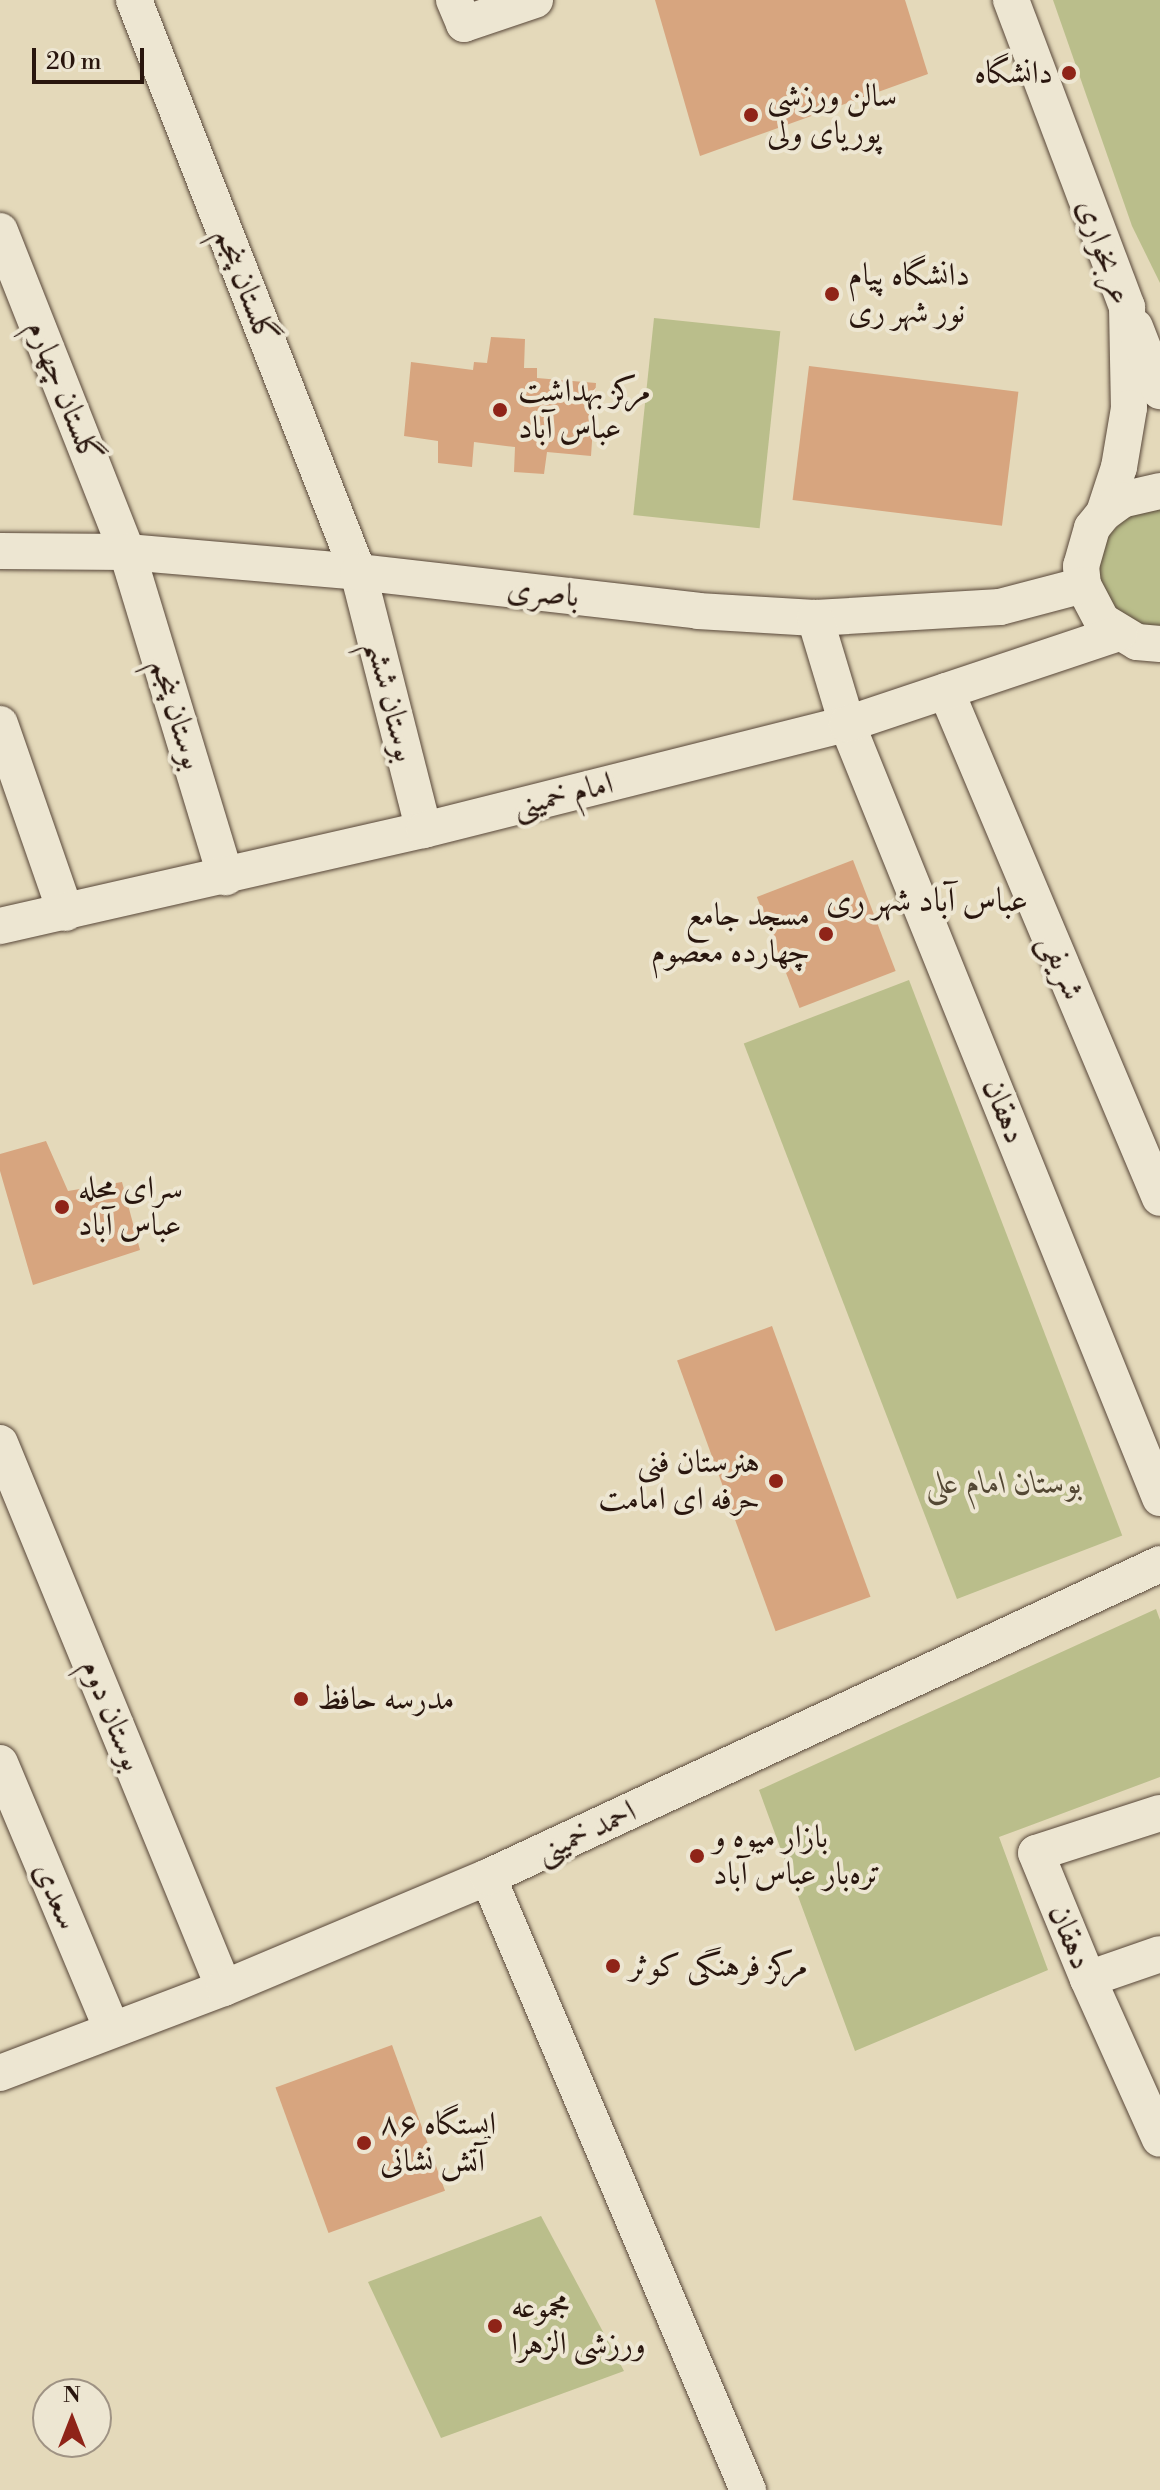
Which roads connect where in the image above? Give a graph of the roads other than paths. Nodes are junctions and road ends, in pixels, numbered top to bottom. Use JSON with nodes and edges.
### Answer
{"nodes":[{"id":1,"x":134,"y":0,"type":"edge"},
{"id":2,"x":454,"y":0,"type":"edge"},
{"id":3,"x":535,"y":0,"type":"edge"},
{"id":4,"x":1011,"y":0,"type":"edge"},
{"id":5,"x":0,"y":231,"type":"edge"},
{"id":6,"x":1127,"y":307,"type":"junction"},
{"id":7,"x":1160,"y":391,"type":"edge"},
{"id":8,"x":1160,"y":491,"type":"edge"},
{"id":9,"x":1104,"y":513,"type":"junction"},
{"id":10,"x":0,"y":551,"type":"edge"},
{"id":11,"x":127,"y":552,"type":"junction"},
{"id":12,"x":358,"y":572,"type":"junction"},
{"id":13,"x":1083,"y":585,"type":"junction"},
{"id":14,"x":815,"y":618,"type":"junction"},
{"id":15,"x":1119,"y":633,"type":"junction"},
{"id":16,"x":1159,"y":646,"type":"edge"},
{"id":17,"x":946,"y":691,"type":"junction"},
{"id":18,"x":0,"y":724,"type":"edge"},
{"id":19,"x":847,"y":724,"type":"junction"},
{"id":20,"x":424,"y":830,"type":"junction"},
{"id":21,"x":226,"y":877,"type":"junction"},
{"id":22,"x":66,"y":913,"type":"junction"},
{"id":23,"x":0,"y":926,"type":"edge"},
{"id":24,"x":1160,"y":1198,"type":"edge"},
{"id":25,"x":0,"y":1443,"type":"edge"},
{"id":26,"x":1160,"y":1498,"type":"edge"},
{"id":27,"x":1160,"y":1564,"type":"edge"},
{"id":28,"x":0,"y":1763,"type":"edge"},
{"id":29,"x":1160,"y":1813,"type":"edge"},
{"id":30,"x":488,"y":1877,"type":"junction"},
{"id":31,"x":1160,"y":1954,"type":"edge"},
{"id":32,"x":1088,"y":1979,"type":"junction"},
{"id":33,"x":224,"y":1988,"type":"junction"},
{"id":34,"x":112,"y":2029,"type":"junction"},
{"id":35,"x":0,"y":2073,"type":"edge"},
{"id":36,"x":1160,"y":2139,"type":"edge"},
{"id":37,"x":748,"y":2490,"type":"edge"}],
"edges":[{"from":1,"to":12,"type":"street","name":"گلستان پنجم"},
{"from":2,"to":3,"type":"street"},
{"from":4,"to":6,"type":"street","name":"عربخواری"},
{"from":5,"to":11,"type":"street","name":"گلستان چهارم"},
{"from":6,"to":7,"type":"street"},
{"from":6,"to":9,"type":"street","name":"عربخواری"},
{"from":8,"to":9,"type":"street"},
{"from":9,"to":13,"type":"street","name":"عربخواری"},
{"from":10,"to":11,"type":"street","name":"باصری"},
{"from":11,"to":12,"type":"street","name":"باصری"},
{"from":11,"to":21,"type":"street","name":"بوستان پنجم"},
{"from":12,"to":14,"type":"street","name":"باصری"},
{"from":12,"to":20,"type":"street","name":"بوستان ششم"},
{"from":13,"to":14,"type":"street","name":"باصری"},
{"from":13,"to":15,"type":"street"},
{"from":14,"to":19,"type":"street","name":"دهقان"},
{"from":15,"to":16,"type":"street"},
{"from":15,"to":17,"type":"street","name":"امام خمینی"},
{"from":17,"to":19,"type":"street","name":"امام خمینی"},
{"from":17,"to":24,"type":"street","name":"شریفی"},
{"from":18,"to":22,"type":"street"},
{"from":19,"to":20,"type":"street","name":"امام خمینی"},
{"from":19,"to":26,"type":"street","name":"دهقان"},
{"from":20,"to":21,"type":"street","name":"امام خمینی"},
{"from":21,"to":22,"type":"street","name":"امام خمینی"},
{"from":22,"to":23,"type":"street","name":"امام خمینی"},
{"from":25,"to":33,"type":"street","name":"بوستان دوم"},
{"from":27,"to":30,"type":"street","name":"احمد خمینی"},
{"from":28,"to":34,"type":"street","name":"سعدی"},
{"from":29,"to":32,"type":"street","name":"دهقان"},
{"from":30,"to":33,"type":"street","name":"احمد خمینی"},
{"from":30,"to":37,"type":"street"},
{"from":31,"to":32,"type":"street"},
{"from":32,"to":36,"type":"street","name":"دهقان"},
{"from":33,"to":34,"type":"street","name":"احمد خمینی"},
{"from":34,"to":35,"type":"street","name":"احمد خمینی"}]}
